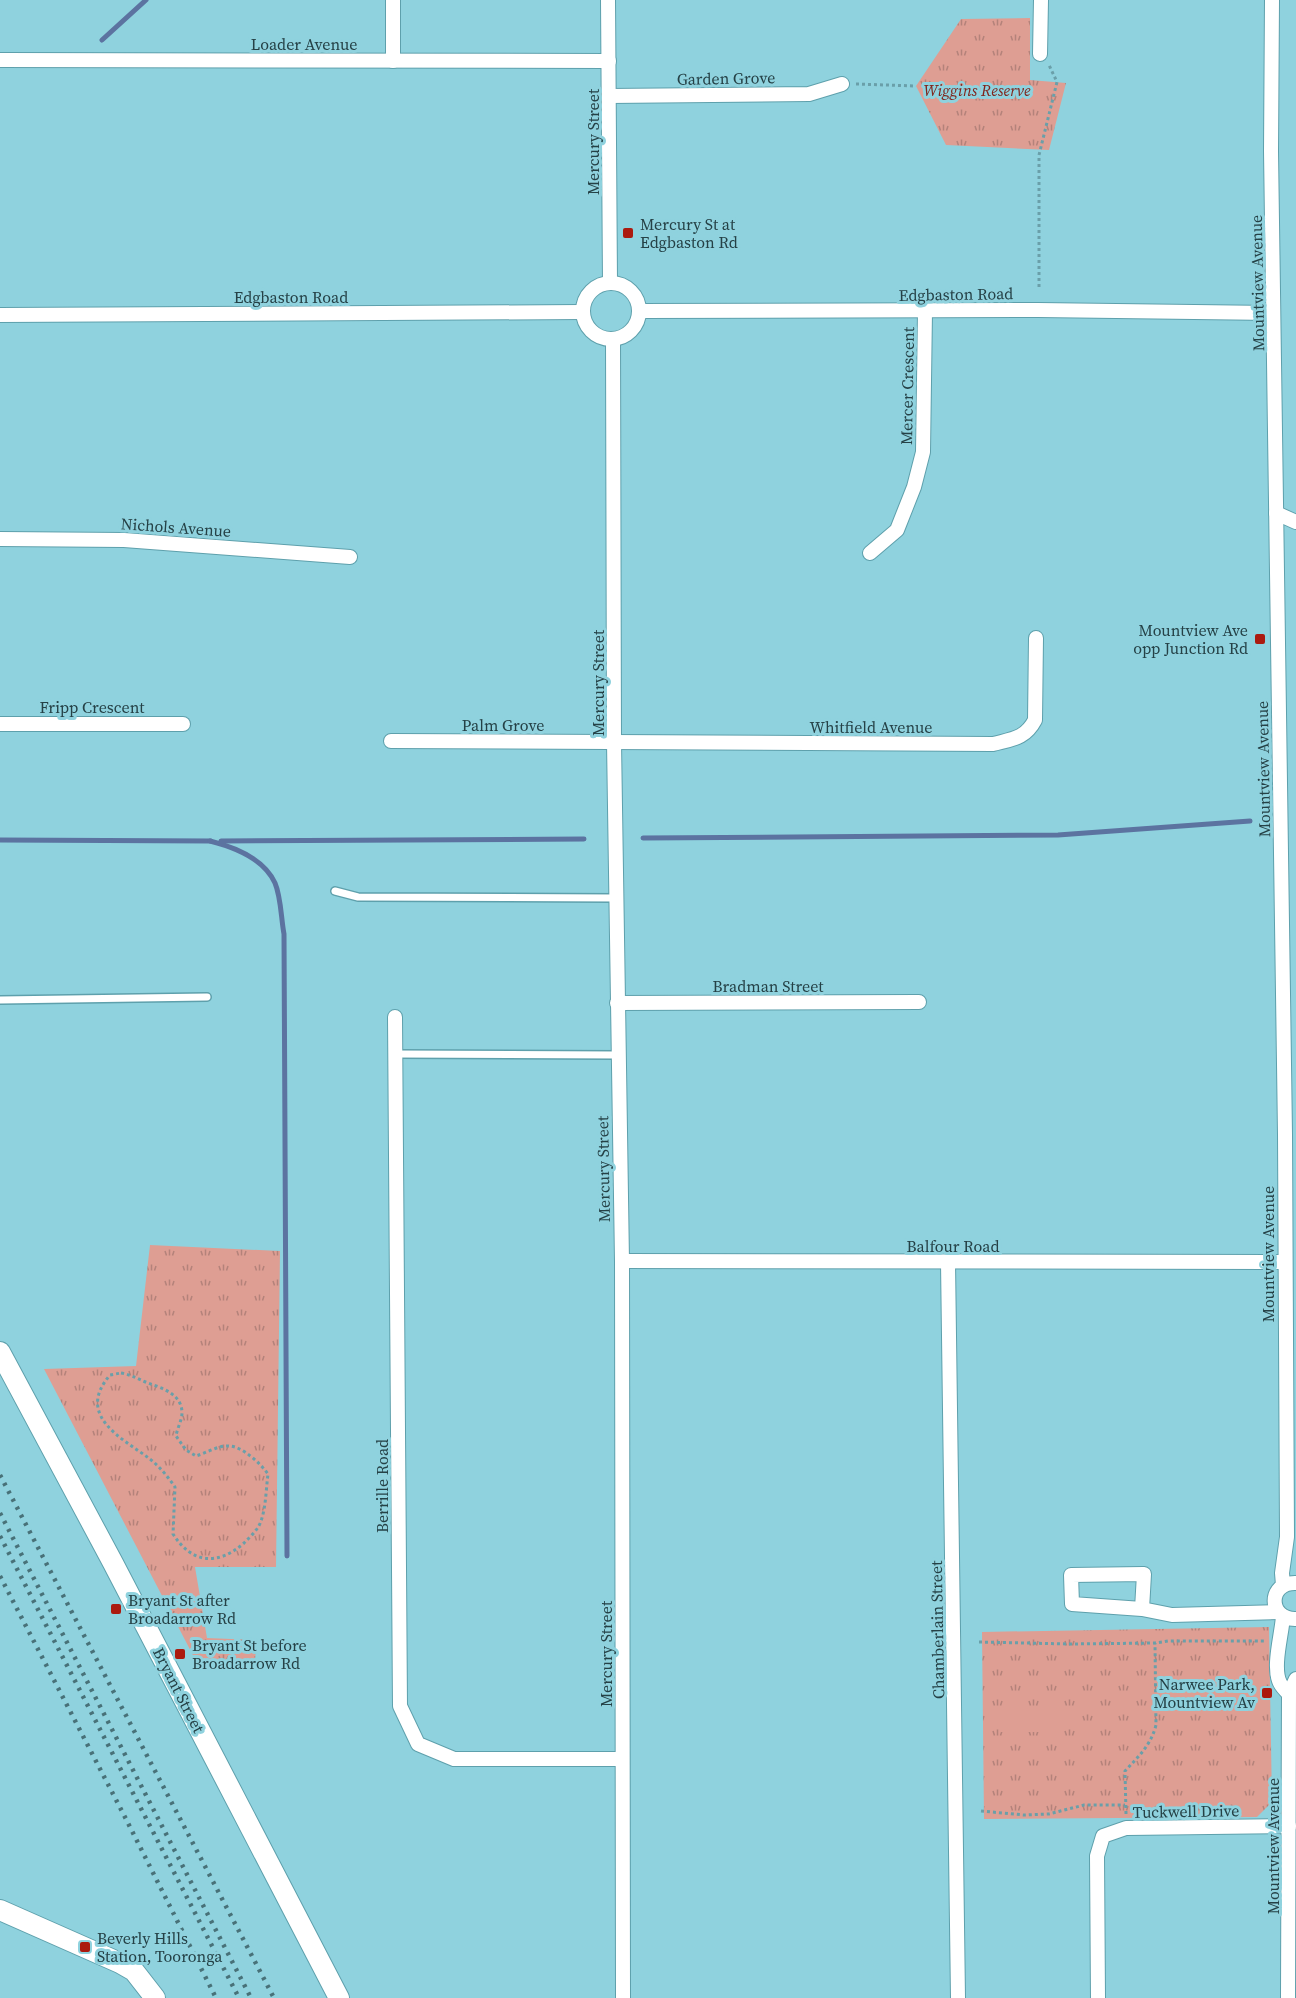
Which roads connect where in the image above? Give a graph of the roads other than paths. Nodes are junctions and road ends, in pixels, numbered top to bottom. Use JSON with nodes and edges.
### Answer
{"nodes":[{"id":1,"x":393,"y":0,"type":"edge"},
{"id":2,"x":608,"y":0,"type":"edge"},
{"id":3,"x":1041,"y":0,"type":"edge"},
{"id":4,"x":1272,"y":0,"type":"edge"},
{"id":5,"x":1040,"y":49,"type":"road end"},
{"id":6,"x":0,"y":60,"type":"edge"},
{"id":7,"x":393,"y":61,"type":"junction"},
{"id":8,"x":609,"y":61,"type":"junction"},
{"id":9,"x":842,"y":84,"type":"road end"},
{"id":10,"x":609,"y":96,"type":"junction"},
{"id":11,"x":610,"y":283,"type":"junction"},
{"id":12,"x":639,"y":311,"type":"junction"},
{"id":13,"x":925,"y":311,"type":"junction"},
{"id":14,"x":582,"y":312,"type":"junction"},
{"id":15,"x":1273,"y":314,"type":"junction"},
{"id":16,"x":0,"y":315,"type":"edge"},
{"id":17,"x":613,"y":339,"type":"junction"},
{"id":18,"x":1276,"y":513,"type":"junction"},
{"id":19,"x":1296,"y":522,"type":"edge"},
{"id":20,"x":0,"y":539,"type":"edge"},
{"id":21,"x":870,"y":553,"type":"dead end"},
{"id":22,"x":350,"y":557,"type":"dead end"},
{"id":23,"x":1036,"y":638,"type":"dead end"},
{"id":24,"x":0,"y":724,"type":"edge"},
{"id":25,"x":183,"y":724,"type":"dead end"},
{"id":26,"x":391,"y":741,"type":"dead end"},
{"id":27,"x":614,"y":742,"type":"junction"},
{"id":28,"x":335,"y":891,"type":"dead end"},
{"id":29,"x":616,"y":898,"type":"junction"},
{"id":30,"x":207,"y":997,"type":"dead end"},
{"id":31,"x":0,"y":1000,"type":"edge"},
{"id":32,"x":919,"y":1002,"type":"dead end"},
{"id":33,"x":617,"y":1003,"type":"junction"},
{"id":34,"x":395,"y":1017,"type":"dead end"},
{"id":35,"x":396,"y":1054,"type":"junction"},
{"id":36,"x":617,"y":1055,"type":"junction"},
{"id":37,"x":1290,"y":1134,"type":"edge"},
{"id":38,"x":622,"y":1261,"type":"junction"},
{"id":39,"x":948,"y":1262,"type":"junction"},
{"id":40,"x":1285,"y":1262,"type":"junction"},
{"id":41,"x":0,"y":1352,"type":"edge"},
{"id":42,"x":1287,"y":1537,"type":"junction"},
{"id":43,"x":1296,"y":1558,"type":"edge"},
{"id":44,"x":1290,"y":1584,"type":"edge"},
{"id":45,"x":1142,"y":1609,"type":"junction"},
{"id":46,"x":1281,"y":1615,"type":"edge"},
{"id":47,"x":1296,"y":1679,"type":"edge"},
{"id":48,"x":1289,"y":1694,"type":"junction"},
{"id":49,"x":622,"y":1759,"type":"junction"},
{"id":50,"x":1289,"y":1826,"type":"junction"},
{"id":51,"x":0,"y":1910,"type":"edge"},
{"id":52,"x":1291,"y":1994,"type":"edge"},
{"id":53,"x":155,"y":1998,"type":"edge"},
{"id":54,"x":339,"y":1998,"type":"edge"},
{"id":55,"x":623,"y":1998,"type":"edge"},
{"id":56,"x":958,"y":1998,"type":"edge"},
{"id":57,"x":1098,"y":1998,"type":"edge"}],
"edges":[{"from":1,"to":7,"type":"street"},
{"from":2,"to":8,"type":"street","name":"Mercury Street"},
{"from":3,"to":5,"type":"street"},
{"from":4,"to":15,"type":"street","name":"Mountview Avenue"},
{"from":6,"to":7,"type":"street","name":"Loader Avenue"},
{"from":7,"to":8,"type":"street","name":"Loader Avenue"},
{"from":8,"to":10,"type":"street","name":"Mercury Street"},
{"from":9,"to":10,"type":"street","name":"Garden Grove"},
{"from":10,"to":11,"type":"street","name":"Mercury Street"},
{"from":11,"to":12,"type":"street"},
{"from":11,"to":14,"type":"street"},
{"from":12,"to":13,"type":"street","name":"Edgbaston Road"},
{"from":12,"to":17,"type":"street"},
{"from":13,"to":15,"type":"street","name":"Edgbaston Road"},
{"from":13,"to":21,"type":"street","name":"Mercer Crescent"},
{"from":14,"to":16,"type":"street","name":"Edgbaston Road"},
{"from":14,"to":17,"type":"street"},
{"from":15,"to":18,"type":"street","name":"Mountview Avenue"},
{"from":17,"to":27,"type":"street","name":"Mercury Street"},
{"from":18,"to":19,"type":"street"},
{"from":18,"to":37,"type":"street","name":"Mountview Avenue"},
{"from":20,"to":22,"type":"street","name":"Nichols Avenue"},
{"from":23,"to":27,"type":"street","name":"Whitfield Avenue"},
{"from":24,"to":25,"type":"street","name":"Fripp Crescent"},
{"from":26,"to":27,"type":"street","name":"Palm Grove"},
{"from":27,"to":29,"type":"street","name":"Mercury Street"},
{"from":28,"to":29,"type":"lane"},
{"from":29,"to":33,"type":"street","name":"Mercury Street"},
{"from":30,"to":31,"type":"lane"},
{"from":32,"to":33,"type":"street","name":"Bradman Street"},
{"from":33,"to":36,"type":"street","name":"Mercury Street"},
{"from":34,"to":35,"type":"street","name":"Berrille Road"},
{"from":35,"to":36,"type":"lane"},
{"from":35,"to":49,"type":"street","name":"Berrille Road"},
{"from":36,"to":38,"type":"street","name":"Mercury Street"},
{"from":37,"to":40,"type":"street","name":"Mountview Avenue"},
{"from":38,"to":39,"type":"street","name":"Balfour Road"},
{"from":38,"to":49,"type":"street","name":"Mercury Street"},
{"from":39,"to":40,"type":"street","name":"Balfour Road"},
{"from":39,"to":56,"type":"street","name":"Chamberlain Street"},
{"from":40,"to":42,"type":"street","name":"Mountview Avenue"},
{"from":41,"to":54,"type":"street","name":"Bryant Street"},
{"from":42,"to":43,"type":"street","name":"Mountview Avenue"},
{"from":42,"to":44,"type":"street","name":"Mountview Avenue"},
{"from":44,"to":46,"type":"street","name":"Mountview Avenue"},
{"from":45,"to":45,"type":"street"},
{"from":45,"to":46,"type":"street"},
{"from":46,"to":48,"type":"street","name":"Mountview Avenue"},
{"from":47,"to":48,"type":"street","name":"Mountview Avenue"},
{"from":48,"to":50,"type":"street","name":"Mountview Avenue"},
{"from":49,"to":55,"type":"street","name":"Mercury Street"},
{"from":50,"to":52,"type":"street","name":"Mountview Avenue"},
{"from":50,"to":57,"type":"street","name":"Tuckwell Drive"},
{"from":51,"to":53,"type":"street"}]}
